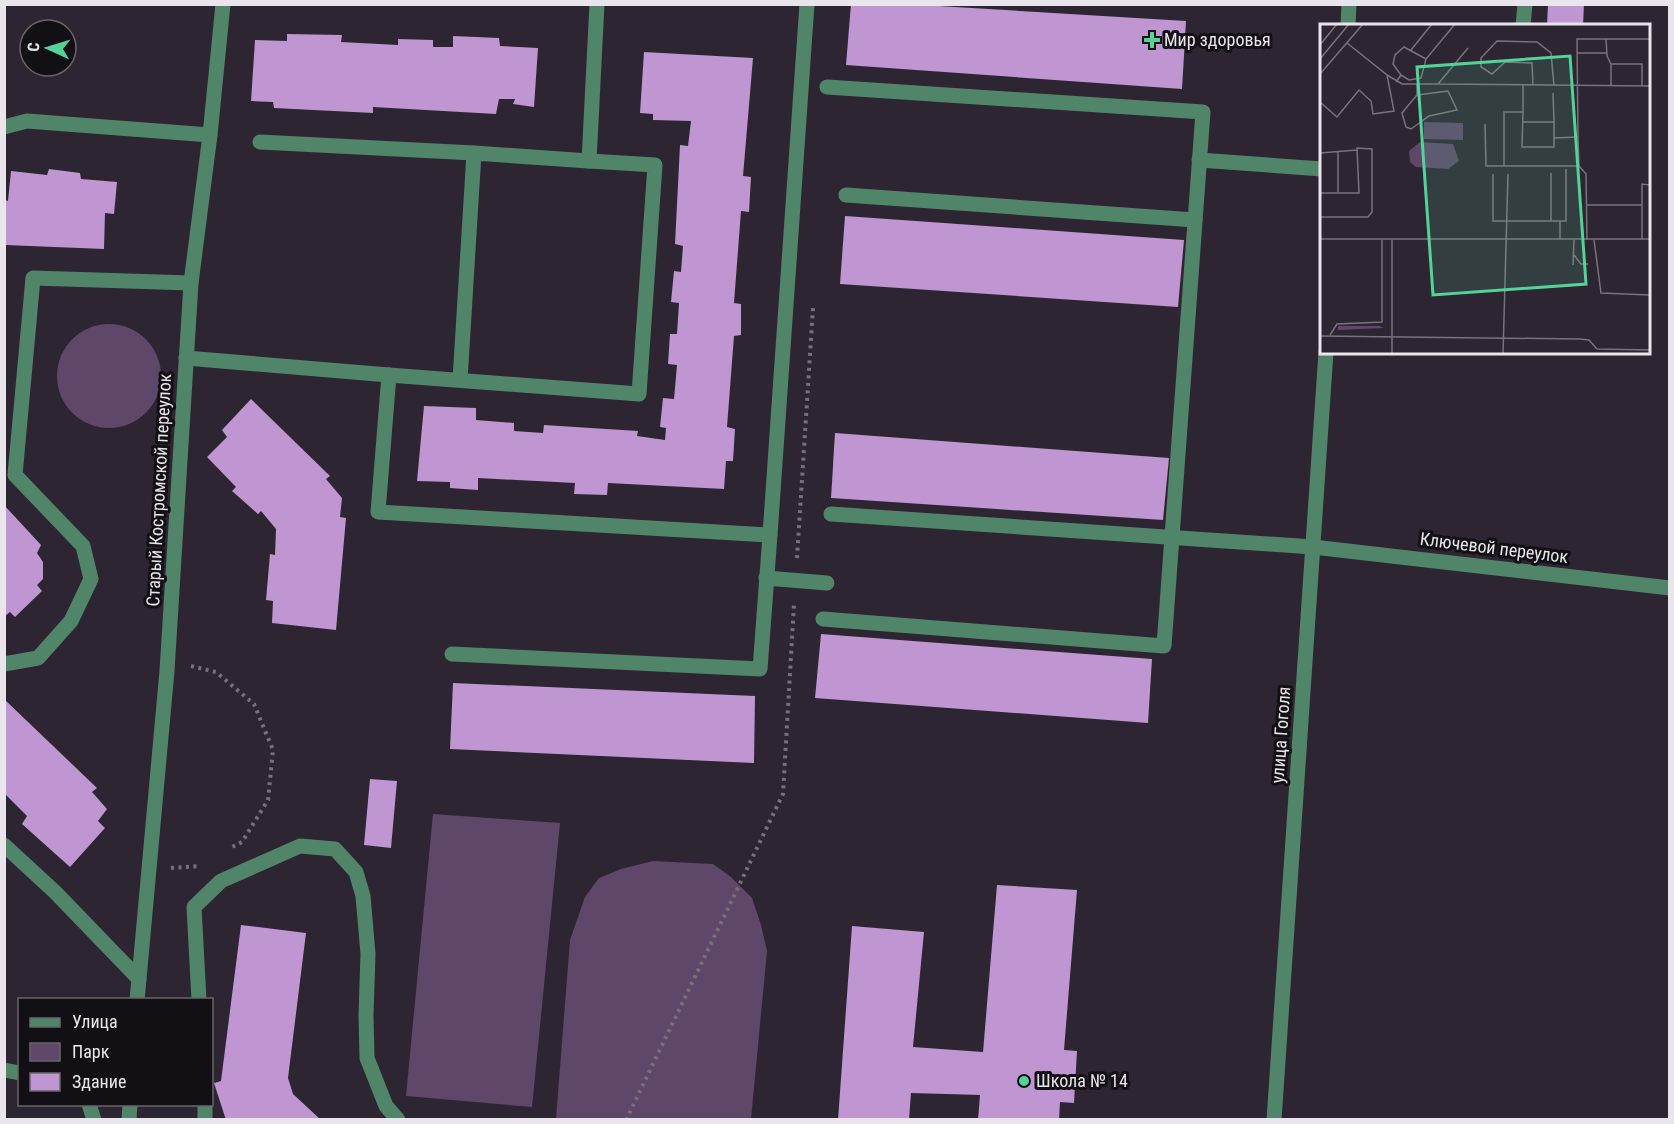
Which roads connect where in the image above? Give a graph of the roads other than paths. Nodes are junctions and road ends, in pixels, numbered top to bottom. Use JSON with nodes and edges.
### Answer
{"nodes":[{"id":1,"x":223,"y":4,"type":"edge"},
{"id":2,"x":597,"y":4,"type":"edge"},
{"id":3,"x":807,"y":4,"type":"edge"},
{"id":4,"x":1349,"y":4,"type":"edge"},
{"id":5,"x":1525,"y":4,"type":"edge"},
{"id":6,"x":1348,"y":24,"type":"edge"},
{"id":7,"x":1523,"y":24,"type":"edge"},
{"id":8,"x":827,"y":87,"type":"dead end"},
{"id":9,"x":4,"y":127,"type":"edge"},
{"id":10,"x":210,"y":135,"type":"junction"},
{"id":11,"x":260,"y":142,"type":"dead end"},
{"id":12,"x":474,"y":153,"type":"junction"},
{"id":13,"x":1199,"y":160,"type":"junction"},
{"id":14,"x":589,"y":161,"type":"junction"},
{"id":15,"x":1320,"y":169,"type":"edge"},
{"id":16,"x":846,"y":195,"type":"dead end"},
{"id":17,"x":1195,"y":220,"type":"junction"},
{"id":18,"x":191,"y":283,"type":"junction"},
{"id":19,"x":1326,"y":354,"type":"edge"},
{"id":20,"x":186,"y":358,"type":"junction"},
{"id":21,"x":389,"y":375,"type":"junction"},
{"id":22,"x":460,"y":380,"type":"junction"},
{"id":23,"x":831,"y":514,"type":"dead end"},
{"id":24,"x":770,"y":536,"type":"junction"},
{"id":25,"x":1172,"y":537,"type":"junction"},
{"id":26,"x":1313,"y":547,"type":"junction"},
{"id":27,"x":766,"y":578,"type":"junction"},
{"id":28,"x":827,"y":583,"type":"dead end"},
{"id":29,"x":1670,"y":588,"type":"edge"},
{"id":30,"x":824,"y":619,"type":"dead end"},
{"id":31,"x":452,"y":654,"type":"dead end"},
{"id":32,"x":4,"y":664,"type":"edge"},
{"id":33,"x":4,"y":845,"type":"edge"},
{"id":34,"x":139,"y":979,"type":"junction"},
{"id":35,"x":137,"y":998,"type":"edge"},
{"id":36,"x":199,"y":998,"type":"edge"},
{"id":37,"x":398,"y":1119,"type":"edge"},
{"id":38,"x":1274,"y":1119,"type":"edge"}],
"edges":[{"from":1,"to":10,"type":"street","name":"Старый Костромской переулок"},
{"from":2,"to":14,"type":"street"},
{"from":3,"to":24,"type":"street"},
{"from":4,"to":6,"type":"street"},
{"from":5,"to":7,"type":"street"},
{"from":8,"to":13,"type":"street"},
{"from":9,"to":10,"type":"street"},
{"from":10,"to":18,"type":"street","name":"Старый Костромской переулок"},
{"from":11,"to":12,"type":"street"},
{"from":12,"to":14,"type":"street"},
{"from":12,"to":22,"type":"street"},
{"from":13,"to":15,"type":"street"},
{"from":13,"to":17,"type":"street"},
{"from":14,"to":22,"type":"street"},
{"from":16,"to":17,"type":"street"},
{"from":17,"to":25,"type":"street"},
{"from":18,"to":20,"type":"street","name":"Старый Костромской переулок"},
{"from":18,"to":32,"type":"street"},
{"from":19,"to":26,"type":"street","name":"улица Гоголя"},
{"from":20,"to":21,"type":"street"},
{"from":20,"to":34,"type":"street","name":"Старый Костромской переулок"},
{"from":21,"to":22,"type":"street"},
{"from":21,"to":24,"type":"street"},
{"from":23,"to":25,"type":"street","name":"Ключевой переулок"},
{"from":24,"to":27,"type":"street"},
{"from":25,"to":26,"type":"street","name":"Ключевой переулок"},
{"from":25,"to":30,"type":"street"},
{"from":26,"to":29,"type":"street","name":"Ключевой переулок"},
{"from":26,"to":38,"type":"street","name":"улица Гоголя"},
{"from":27,"to":28,"type":"street"},
{"from":27,"to":31,"type":"street"},
{"from":33,"to":34,"type":"street"},
{"from":34,"to":35,"type":"street","name":"Старый Костромской переулок"},
{"from":36,"to":37,"type":"street"}]}
